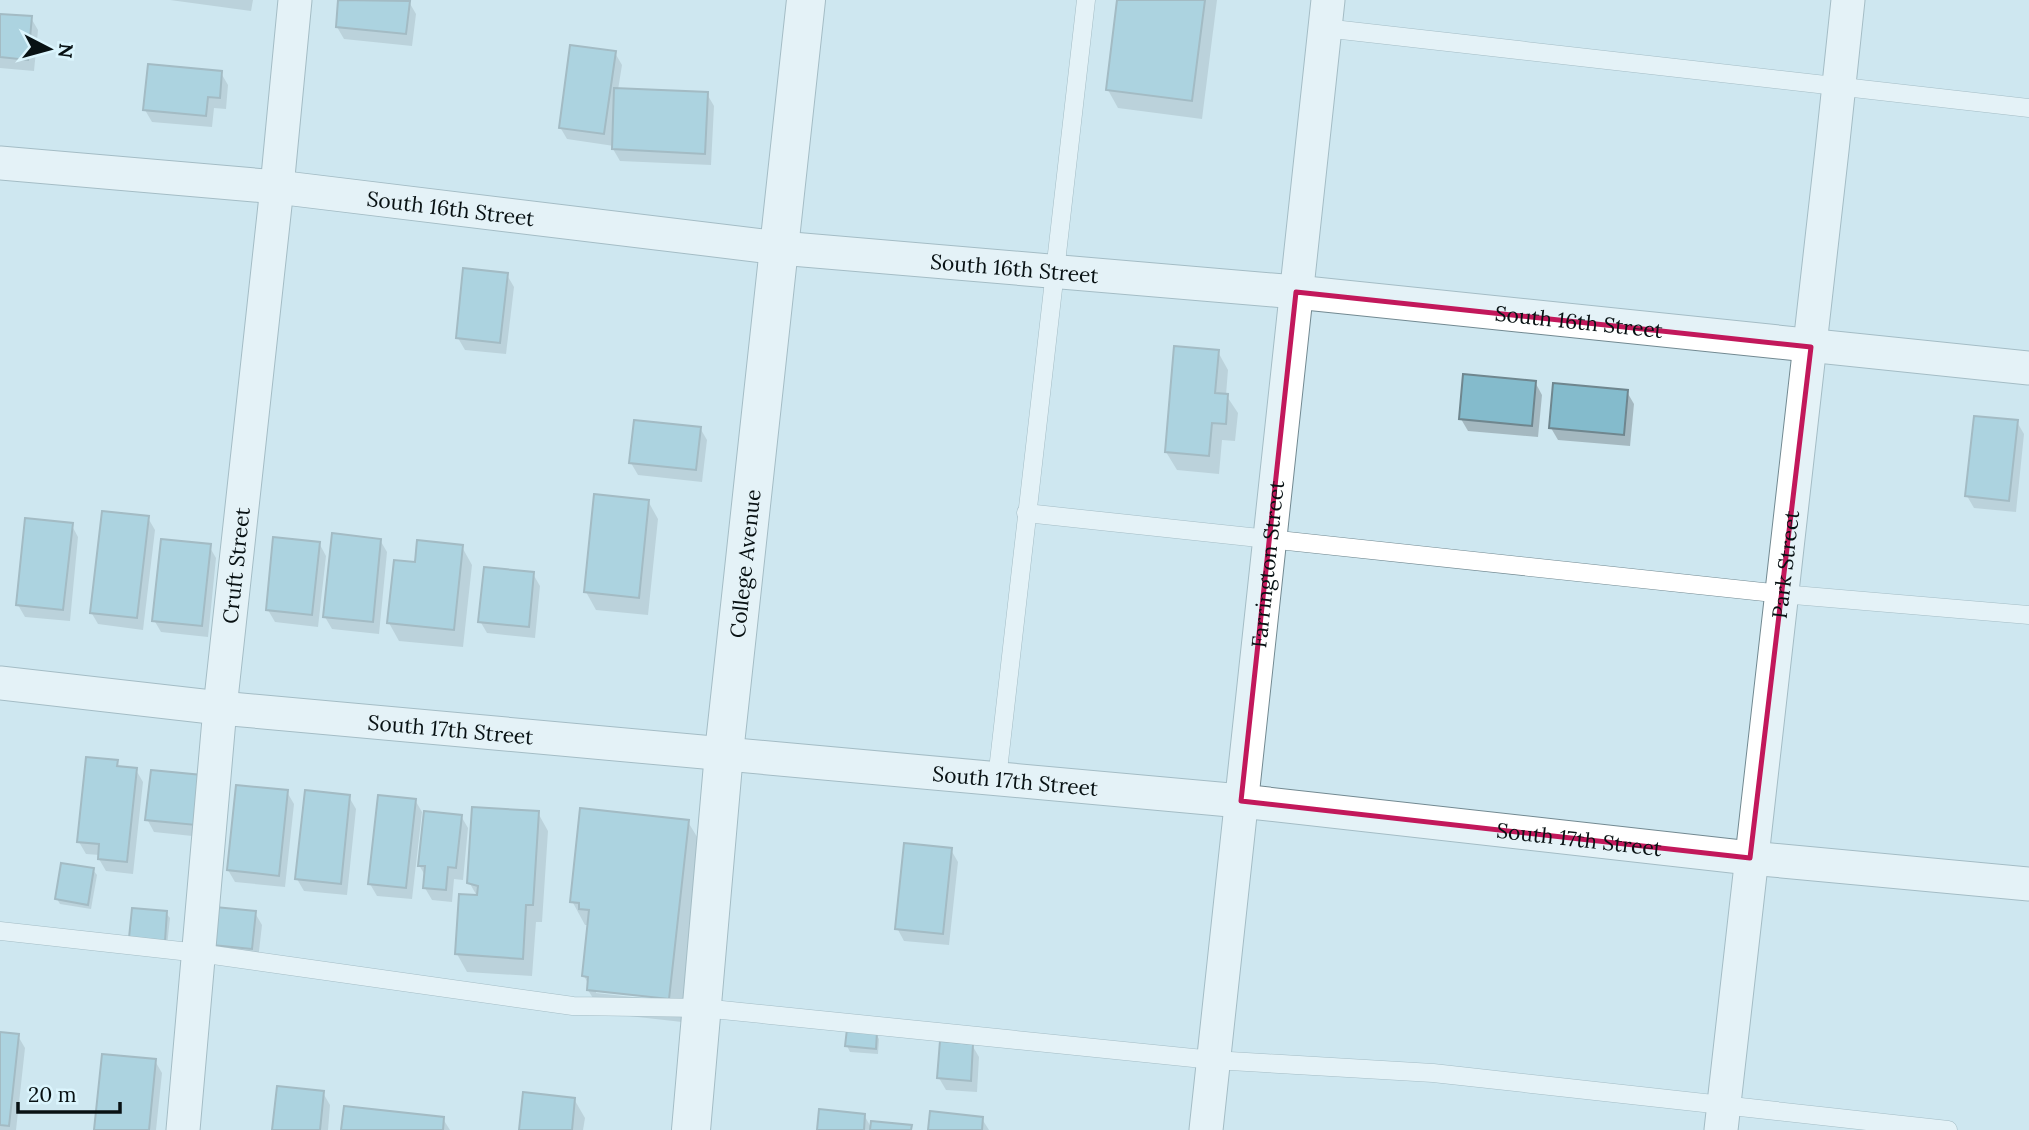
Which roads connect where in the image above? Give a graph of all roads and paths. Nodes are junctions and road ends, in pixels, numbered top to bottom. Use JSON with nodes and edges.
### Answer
{"nodes":[{"id":1,"x":295,"y":0,"type":"edge"},
{"id":2,"x":806,"y":0,"type":"edge"},
{"id":3,"x":1086,"y":0,"type":"edge"},
{"id":4,"x":1847,"y":0,"type":"edge"},
{"id":5,"x":1326,"y":14,"type":"edge"},
{"id":6,"x":1839,"y":87,"type":"junction"},
{"id":7,"x":2029,"y":108,"type":"edge"},
{"id":8,"x":0,"y":163,"type":"edge"},
{"id":9,"x":277,"y":187,"type":"junction"},
{"id":10,"x":780,"y":248,"type":"junction"},
{"id":11,"x":1055,"y":271,"type":"junction"},
{"id":12,"x":1296,"y":292,"type":"junction"},
{"id":13,"x":1811,"y":346,"type":"junction"},
{"id":14,"x":2029,"y":368,"type":"edge"},
{"id":15,"x":1026,"y":513,"type":"junction"},
{"id":16,"x":1270,"y":540,"type":"junction"},
{"id":17,"x":1782,"y":594,"type":"junction"},
{"id":18,"x":2029,"y":615,"type":"edge"},
{"id":19,"x":0,"y":683,"type":"edge"},
{"id":20,"x":220,"y":708,"type":"junction"},
{"id":21,"x":724,"y":753,"type":"junction"},
{"id":22,"x":997,"y":779,"type":"junction"},
{"id":23,"x":1241,"y":801,"type":"junction"},
{"id":24,"x":1750,"y":858,"type":"junction"},
{"id":25,"x":2029,"y":884,"type":"edge"},
{"id":26,"x":0,"y":931,"type":"edge"},
{"id":27,"x":199,"y":953,"type":"junction"},
{"id":28,"x":702,"y":1008,"type":"junction"},
{"id":29,"x":1213,"y":1060,"type":"junction"},
{"id":30,"x":1722,"y":1118,"type":"edge"},
{"id":31,"x":183,"y":1130,"type":"edge"},
{"id":32,"x":691,"y":1130,"type":"edge"},
{"id":33,"x":1206,"y":1130,"type":"edge"},
{"id":34,"x":1948,"y":1130,"type":"edge"}],
"edges":[{"from":1,"to":9,"type":"street","name":"Cruft Street"},
{"from":2,"to":10,"type":"street","name":"College Avenue"},
{"from":3,"to":11,"type":"lane"},
{"from":4,"to":6,"type":"street","name":"Park Street"},
{"from":5,"to":6,"type":"lane"},
{"from":5,"to":12,"type":"street","name":"Farrington Street"},
{"from":6,"to":7,"type":"lane"},
{"from":6,"to":13,"type":"street","name":"Park Street"},
{"from":8,"to":9,"type":"street","name":"South 16th Street"},
{"from":9,"to":10,"type":"street","name":"South 16th Street"},
{"from":9,"to":20,"type":"street","name":"Cruft Street"},
{"from":10,"to":11,"type":"street","name":"South 16th Street"},
{"from":10,"to":21,"type":"street","name":"College Avenue"},
{"from":11,"to":12,"type":"street","name":"South 16th Street"},
{"from":11,"to":15,"type":"lane"},
{"from":12,"to":13,"type":"street","name":"South 16th Street"},
{"from":12,"to":16,"type":"street","name":"Farrington Street"},
{"from":13,"to":14,"type":"street","name":"South 16th Street"},
{"from":13,"to":17,"type":"street","name":"Park Street"},
{"from":15,"to":16,"type":"lane"},
{"from":15,"to":22,"type":"lane"},
{"from":16,"to":17,"type":"lane"},
{"from":16,"to":23,"type":"street","name":"Farrington Street"},
{"from":17,"to":18,"type":"lane"},
{"from":17,"to":24,"type":"street","name":"Park Street"},
{"from":19,"to":20,"type":"street","name":"South 17th Street"},
{"from":20,"to":21,"type":"street","name":"South 17th Street"},
{"from":20,"to":27,"type":"street","name":"Cruft Street"},
{"from":21,"to":22,"type":"street","name":"South 17th Street"},
{"from":21,"to":28,"type":"street","name":"College Avenue"},
{"from":22,"to":23,"type":"street","name":"South 17th Street"},
{"from":23,"to":24,"type":"street","name":"South 17th Street"},
{"from":23,"to":29,"type":"street","name":"Farrington Street"},
{"from":24,"to":25,"type":"street","name":"South 17th Street"},
{"from":24,"to":30,"type":"street","name":"Park Street"},
{"from":26,"to":27,"type":"lane"},
{"from":27,"to":28,"type":"lane"},
{"from":27,"to":31,"type":"street","name":"Cruft Street"},
{"from":28,"to":29,"type":"lane"},
{"from":28,"to":32,"type":"street","name":"College Avenue"},
{"from":29,"to":30,"type":"lane"},
{"from":29,"to":33,"type":"street","name":"Farrington Street"},
{"from":30,"to":34,"type":"lane"}]}
